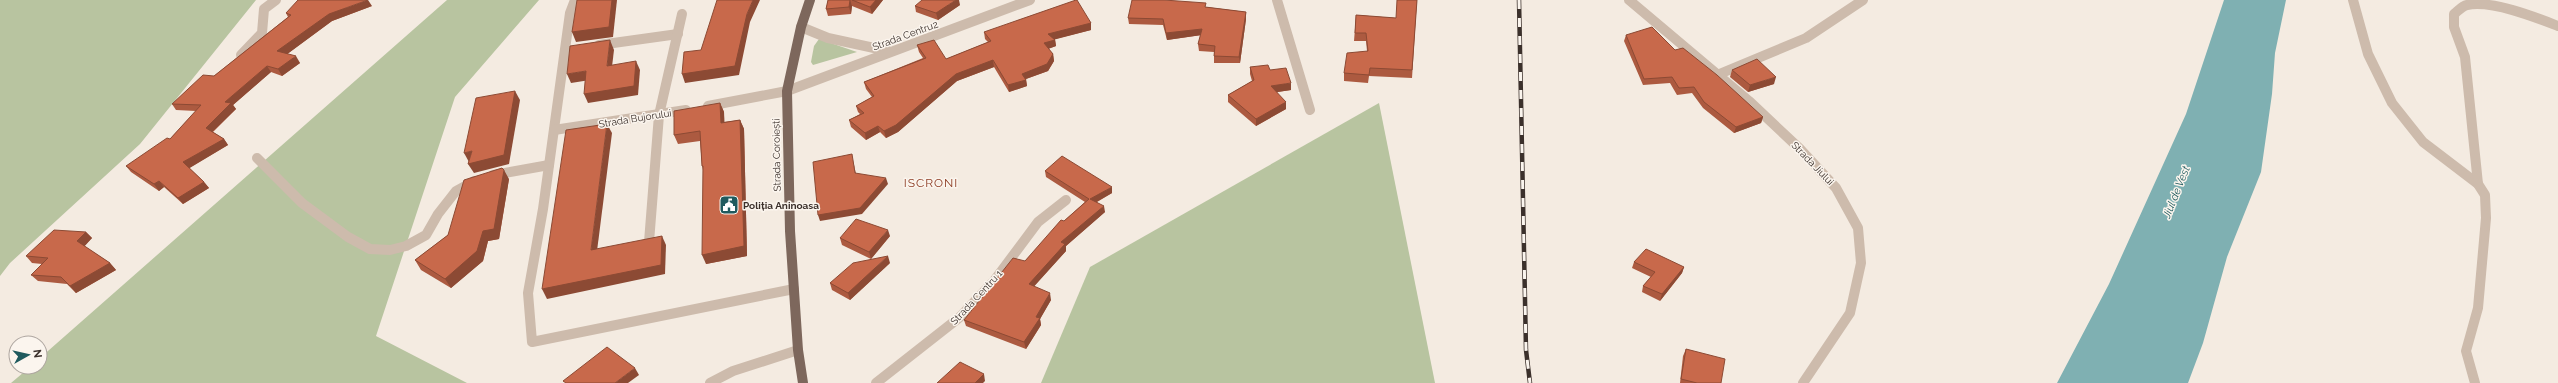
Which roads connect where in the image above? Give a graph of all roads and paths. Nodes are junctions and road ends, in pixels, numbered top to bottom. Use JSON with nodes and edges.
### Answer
{"nodes":[{"id":1,"x":276,"y":0,"type":"edge"},
{"id":2,"x":575,"y":0,"type":"edge"},
{"id":3,"x":810,"y":0,"type":"edge"},
{"id":4,"x":1030,"y":0,"type":"edge"},
{"id":5,"x":1277,"y":0,"type":"edge"},
{"id":6,"x":1629,"y":0,"type":"edge"},
{"id":7,"x":1863,"y":0,"type":"edge"},
{"id":8,"x":2352,"y":0,"type":"edge"},
{"id":9,"x":682,"y":14,"type":"dead end"},
{"id":10,"x":2558,"y":26,"type":"edge"},
{"id":11,"x":801,"y":27,"type":"junction"},
{"id":12,"x":678,"y":34,"type":"junction"},
{"id":13,"x":588,"y":46,"type":"edge"},
{"id":14,"x":890,"y":52,"type":"junction"},
{"id":15,"x":234,"y":60,"type":"edge"},
{"id":16,"x":1717,"y":74,"type":"junction"},
{"id":17,"x":787,"y":90,"type":"junction"},
{"id":18,"x":1310,"y":110,"type":"dead end"},
{"id":19,"x":659,"y":114,"type":"junction"},
{"id":20,"x":554,"y":130,"type":"junction"},
{"id":21,"x":257,"y":158,"type":"dead end"},
{"id":22,"x":549,"y":165,"type":"junction"},
{"id":23,"x":2478,"y":184,"type":"junction"},
{"id":24,"x":1066,"y":200,"type":"dead end"},
{"id":25,"x":649,"y":242,"type":"edge"},
{"id":26,"x":794,"y":289,"type":"junction"},
{"id":27,"x":798,"y":350,"type":"junction"},
{"id":28,"x":710,"y":383,"type":"edge"},
{"id":29,"x":802,"y":383,"type":"edge"},
{"id":30,"x":876,"y":383,"type":"edge"},
{"id":31,"x":1803,"y":383,"type":"edge"},
{"id":32,"x":2476,"y":383,"type":"edge"}],
"edges":[{"from":1,"to":15,"type":"street"},
{"from":2,"to":20,"type":"street"},
{"from":3,"to":11,"type":"main road","name":"Strada Coroiești"},
{"from":4,"to":14,"type":"street","name":"Strada Centru2"},
{"from":5,"to":18,"type":"street"},
{"from":6,"to":16,"type":"street","name":"Strada Jiului"},
{"from":7,"to":16,"type":"street"},
{"from":8,"to":23,"type":"street"},
{"from":9,"to":12,"type":"street"},
{"from":10,"to":23,"type":"street"},
{"from":11,"to":14,"type":"street"},
{"from":11,"to":17,"type":"main road","name":"Strada Coroiești"},
{"from":12,"to":13,"type":"street"},
{"from":12,"to":19,"type":"street"},
{"from":14,"to":17,"type":"street","name":"Strada Centru2"},
{"from":16,"to":31,"type":"street","name":"Strada Jiului"},
{"from":17,"to":19,"type":"street","name":"Strada Bujorului"},
{"from":17,"to":26,"type":"main road","name":"Strada Coroiești"},
{"from":19,"to":20,"type":"street","name":"Strada Bujorului"},
{"from":19,"to":25,"type":"street"},
{"from":20,"to":22,"type":"street"},
{"from":21,"to":22,"type":"street"},
{"from":22,"to":26,"type":"street"},
{"from":23,"to":32,"type":"street"},
{"from":24,"to":30,"type":"street","name":"Strada Centru 1"},
{"from":26,"to":27,"type":"main road","name":"Strada Coroiești"},
{"from":27,"to":28,"type":"street"},
{"from":27,"to":29,"type":"main road","name":"Strada Coroiești"}]}
